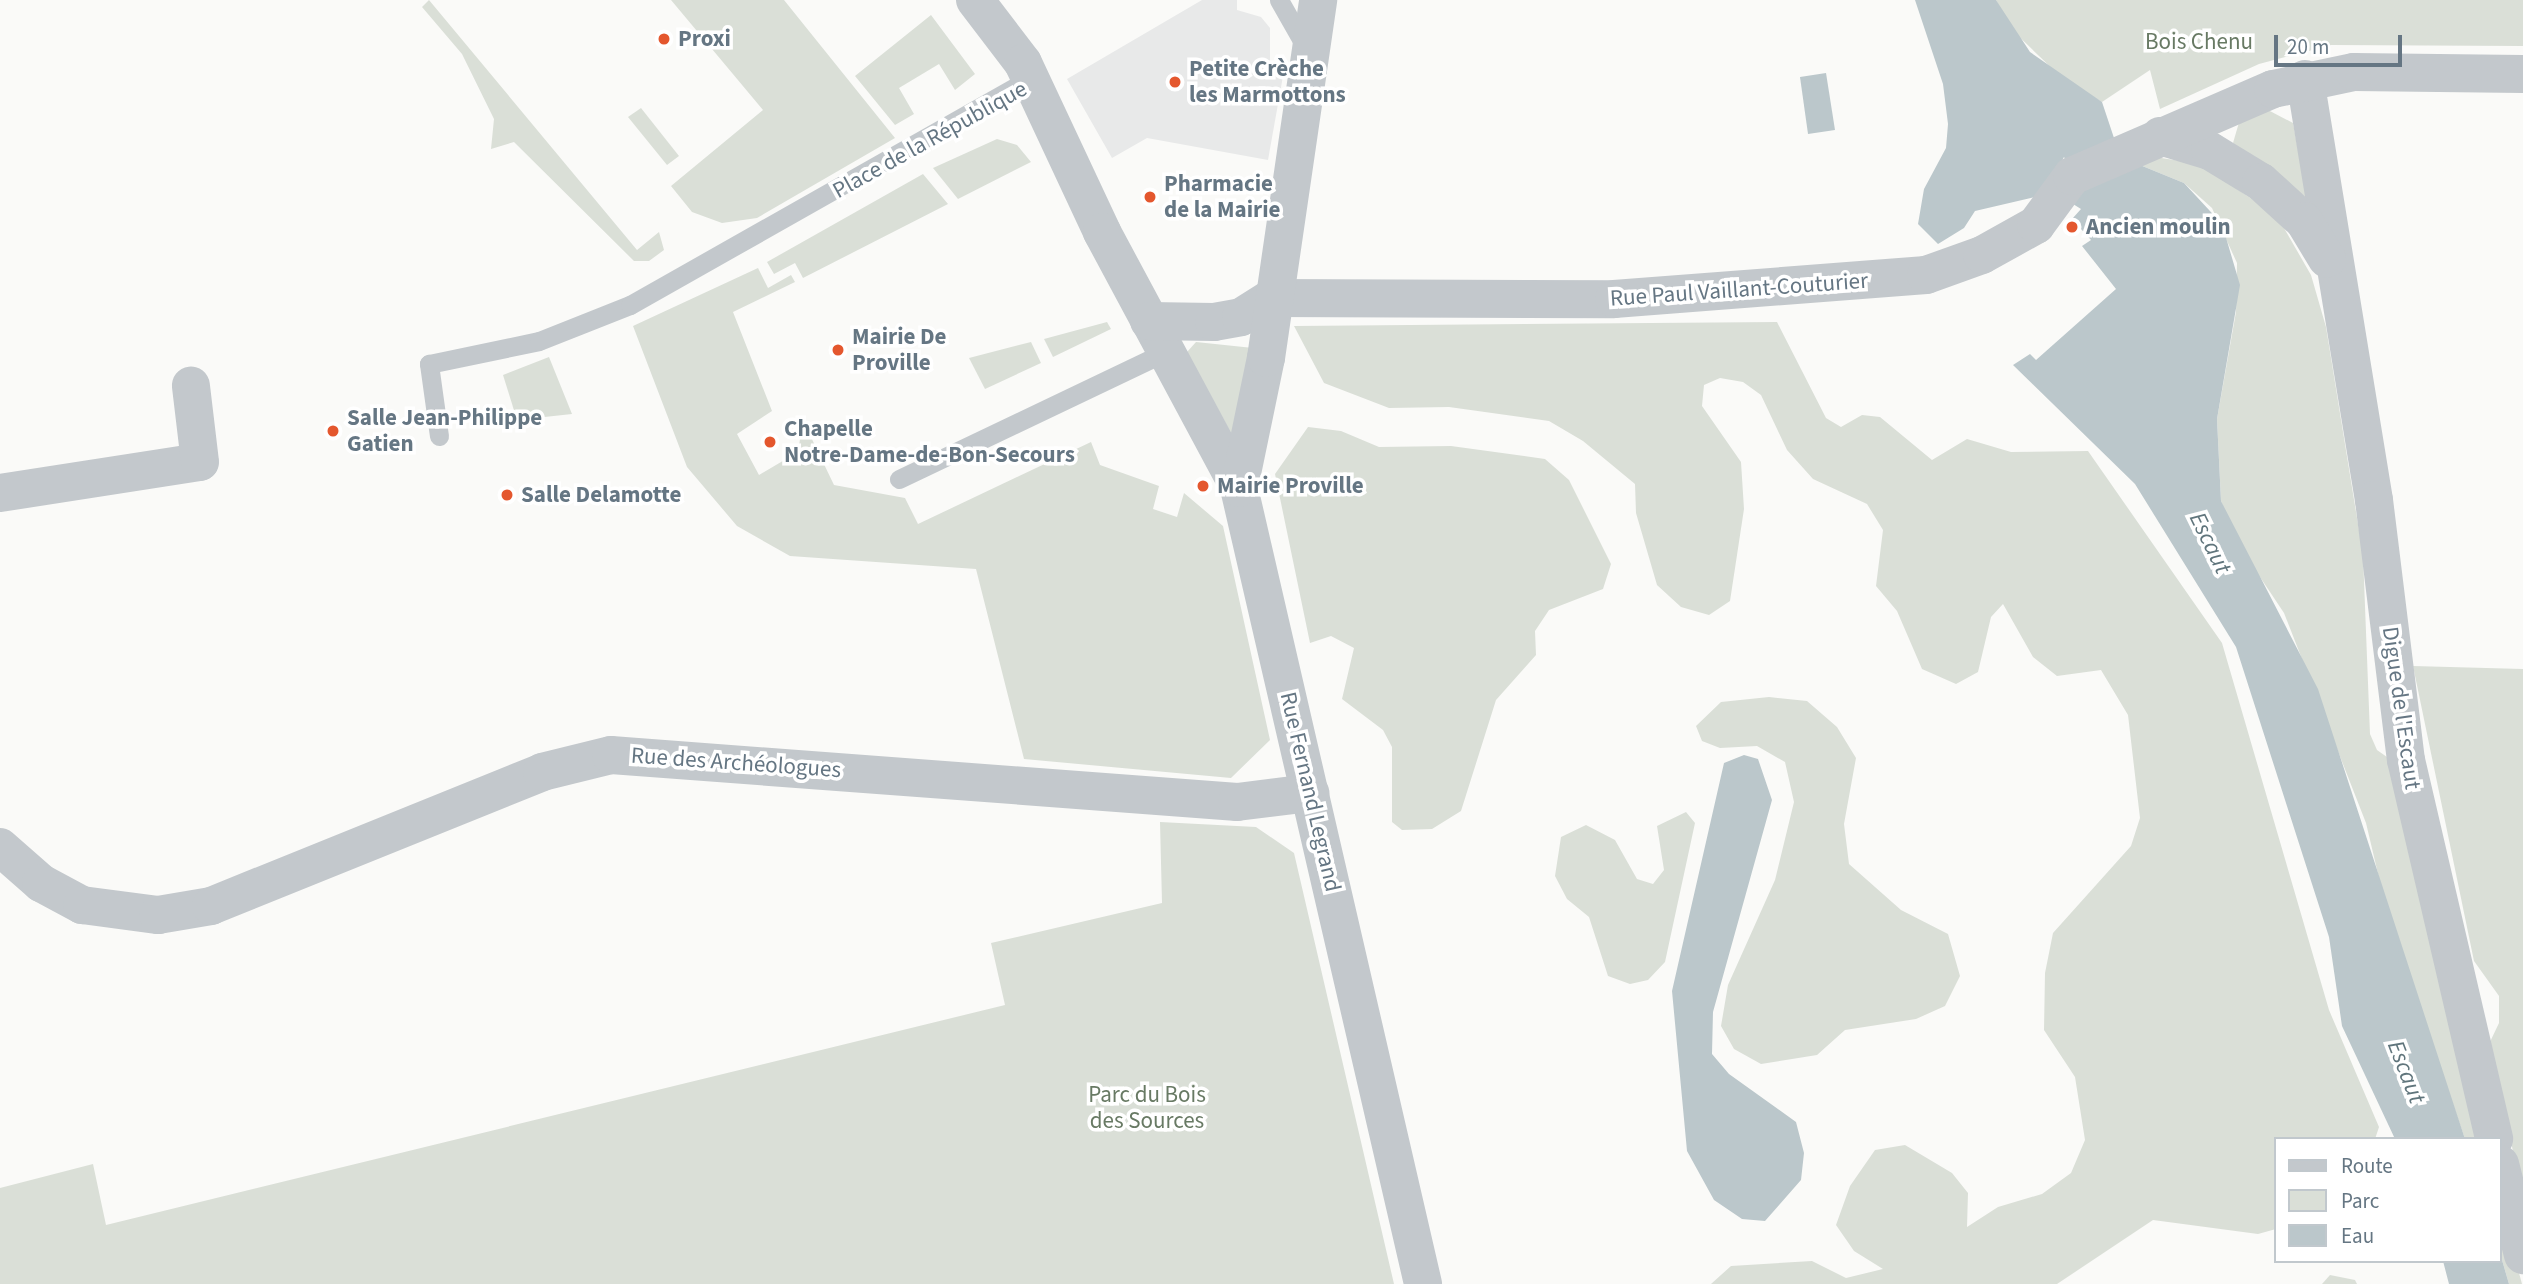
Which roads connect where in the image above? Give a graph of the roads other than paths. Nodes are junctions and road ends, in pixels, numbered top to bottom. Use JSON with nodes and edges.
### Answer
{"nodes":[{"id":1,"x":975,"y":0,"type":"edge"},
{"id":2,"x":1279,"y":0,"type":"edge"},
{"id":3,"x":1318,"y":0,"type":"edge"},
{"id":4,"x":1309,"y":52,"type":"junction"},
{"id":5,"x":2523,"y":74,"type":"edge"},
{"id":6,"x":1031,"y":78,"type":"junction"},
{"id":7,"x":2305,"y":79,"type":"junction"},
{"id":8,"x":2145,"y":143,"type":"junction"},
{"id":9,"x":2335,"y":272,"type":"junction"},
{"id":10,"x":1272,"y":298,"type":"junction"},
{"id":11,"x":1158,"y":336,"type":"junction"},
{"id":12,"x":191,"y":386,"type":"dead end"},
{"id":13,"x":439,"y":436,"type":"dead end"},
{"id":14,"x":899,"y":479,"type":"dead end"},
{"id":15,"x":1239,"y":488,"type":"junction"},
{"id":16,"x":0,"y":493,"type":"edge"},
{"id":17,"x":1310,"y":793,"type":"junction"},
{"id":18,"x":0,"y":847,"type":"edge"},
{"id":19,"x":2494,"y":1137,"type":"edge"},
{"id":20,"x":2502,"y":1172,"type":"edge"},
{"id":21,"x":2523,"y":1255,"type":"edge"},
{"id":22,"x":1423,"y":1284,"type":"edge"}],
"edges":[{"from":1,"to":6,"type":"street"},
{"from":2,"to":4,"type":"lane"},
{"from":3,"to":4,"type":"street","name":"Rue Fernand Legrand"},
{"from":4,"to":10,"type":"street","name":"Rue Fernand Legrand"},
{"from":5,"to":7,"type":"street","name":"Rue Paul Vaillant-Couturier"},
{"from":6,"to":11,"type":"street","name":"Place de la République"},
{"from":6,"to":13,"type":"lane","name":"Place de la République"},
{"from":7,"to":8,"type":"street","name":"Rue Paul Vaillant-Couturier"},
{"from":7,"to":9,"type":"street","name":"Digue de l'Escaut"},
{"from":8,"to":9,"type":"street","name":"Digue de l'Escaut"},
{"from":8,"to":10,"type":"street","name":"Rue Paul Vaillant-Couturier"},
{"from":9,"to":19,"type":"street","name":"Digue de l'Escaut"},
{"from":10,"to":11,"type":"street"},
{"from":10,"to":15,"type":"street","name":"Rue Fernand Legrand"},
{"from":11,"to":14,"type":"lane"},
{"from":11,"to":15,"type":"street","name":"Place de la République"},
{"from":12,"to":16,"type":"street"},
{"from":15,"to":17,"type":"street","name":"Rue Fernand Legrand"},
{"from":17,"to":18,"type":"street","name":"Rue des Archéologues"},
{"from":17,"to":22,"type":"street","name":"Rue Fernand Legrand"},
{"from":20,"to":21,"type":"street"}]}
